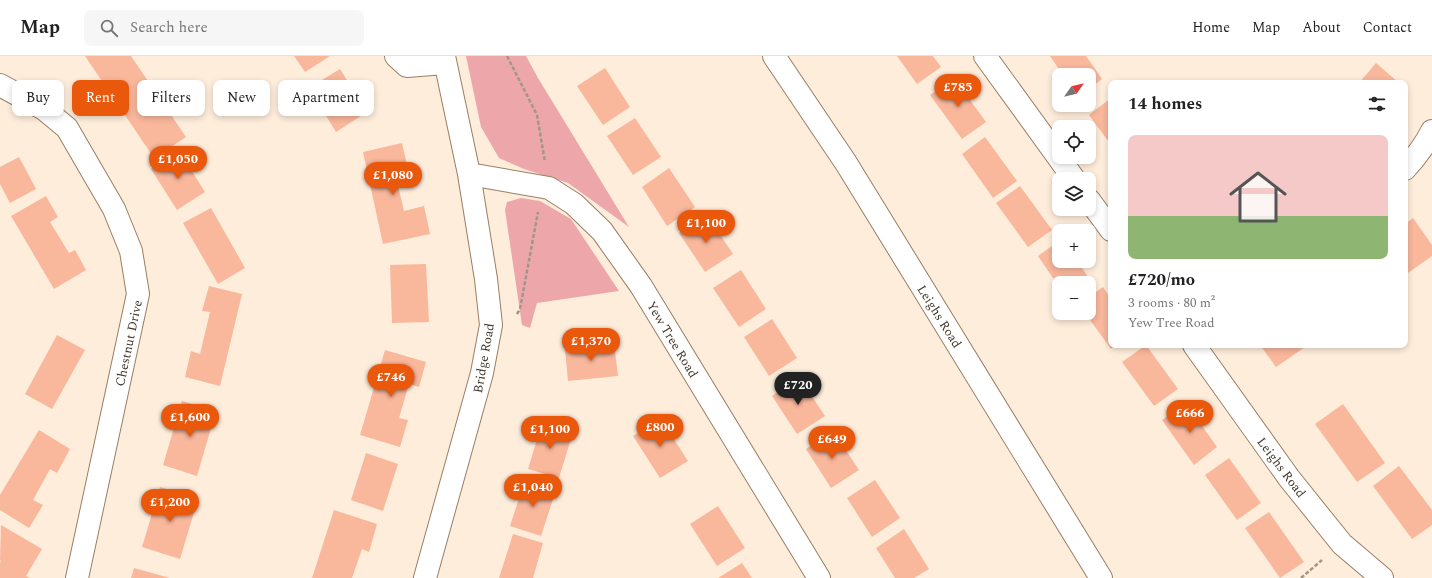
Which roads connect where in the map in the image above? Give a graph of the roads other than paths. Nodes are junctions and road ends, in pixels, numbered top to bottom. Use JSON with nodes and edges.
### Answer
{"nodes":[{"id":1,"x":396,"y":56,"type":"edge"},
{"id":2,"x":774,"y":56,"type":"edge"},
{"id":3,"x":985,"y":56,"type":"edge"},
{"id":4,"x":444,"y":59,"type":"edge"},
{"id":5,"x":0,"y":85,"type":"edge"},
{"id":6,"x":1432,"y":131,"type":"edge"},
{"id":7,"x":1408,"y":166,"type":"edge"},
{"id":8,"x":1069,"y":172,"type":"edge"},
{"id":9,"x":469,"y":174,"type":"junction"},
{"id":10,"x":1096,"y":210,"type":"edge"},
{"id":11,"x":1108,"y":226,"type":"edge"},
{"id":12,"x":1196,"y":348,"type":"edge"},
{"id":13,"x":76,"y":578,"type":"edge"},
{"id":14,"x":425,"y":578,"type":"edge"},
{"id":15,"x":819,"y":578,"type":"edge"},
{"id":16,"x":1101,"y":578,"type":"edge"},
{"id":17,"x":1382,"y":578,"type":"edge"}],
"edges":[{"from":1,"to":4,"type":"street","name":"Bridge Road"},
{"from":2,"to":16,"type":"street","name":"Leighs Road"},
{"from":3,"to":8,"type":"street"},
{"from":4,"to":9,"type":"street","name":"Bridge Road"},
{"from":5,"to":13,"type":"street","name":"Chestnut Drive"},
{"from":6,"to":7,"type":"street"},
{"from":9,"to":14,"type":"street","name":"Bridge Road"},
{"from":9,"to":15,"type":"street","name":"Yew Tree Road"},
{"from":10,"to":11,"type":"street"},
{"from":12,"to":17,"type":"street","name":"Leighs Road"}]}
